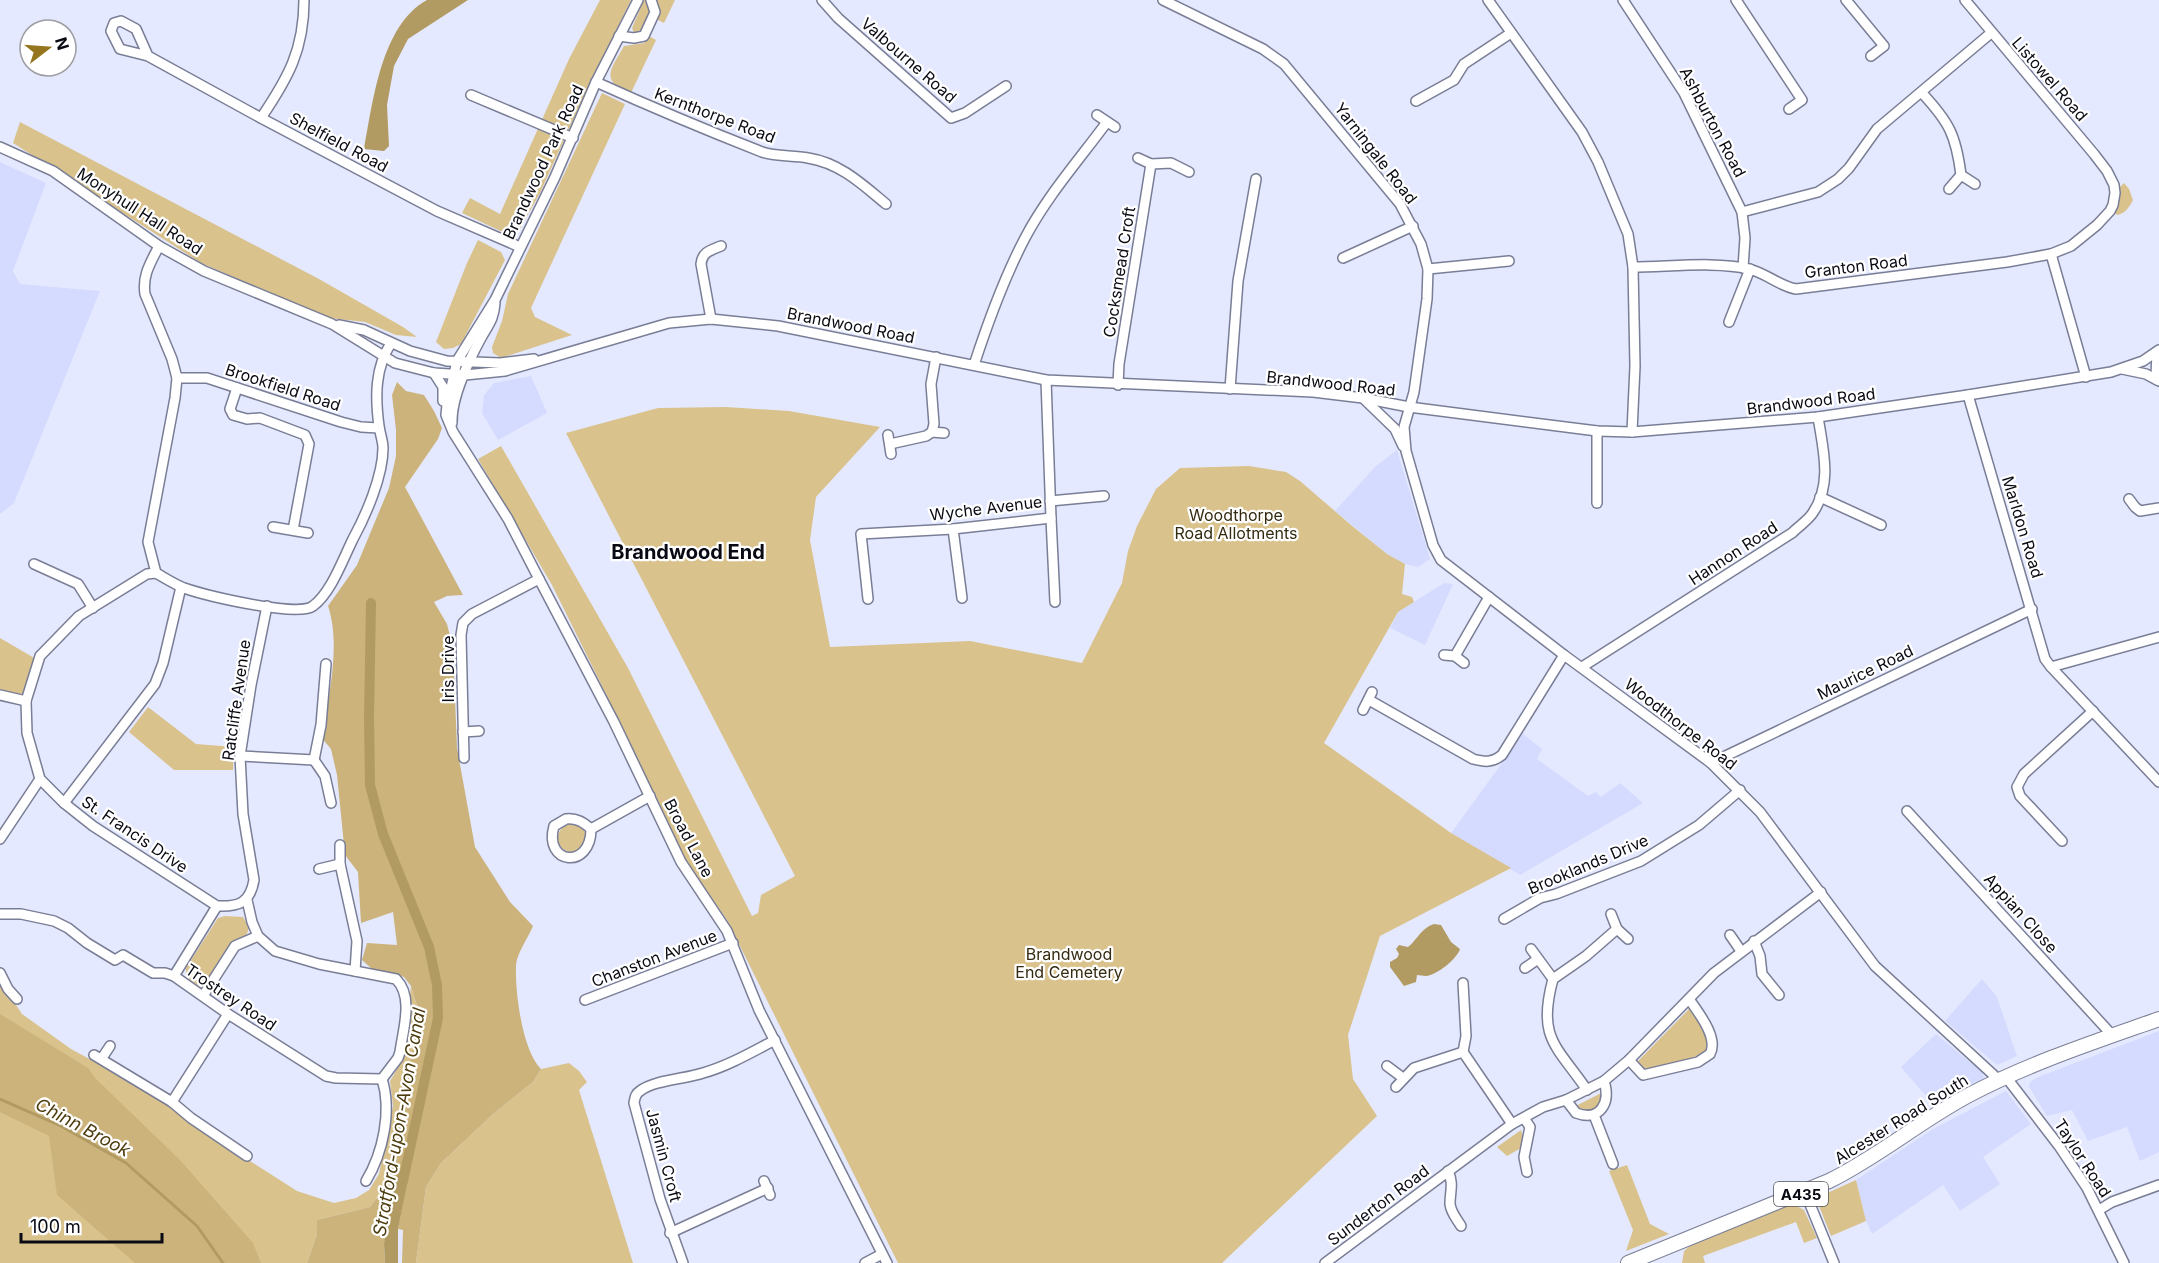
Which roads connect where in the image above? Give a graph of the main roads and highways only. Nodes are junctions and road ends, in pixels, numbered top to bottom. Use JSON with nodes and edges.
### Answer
{"nodes":[{"id":1,"x":2159,"y":1019,"type":"edge"},
{"id":2,"x":1628,"y":1263,"type":"edge"}],
"edges":[{"from":1,"to":2,"type":"highway","name":"Alcester Road South","number":"A435"}]}
